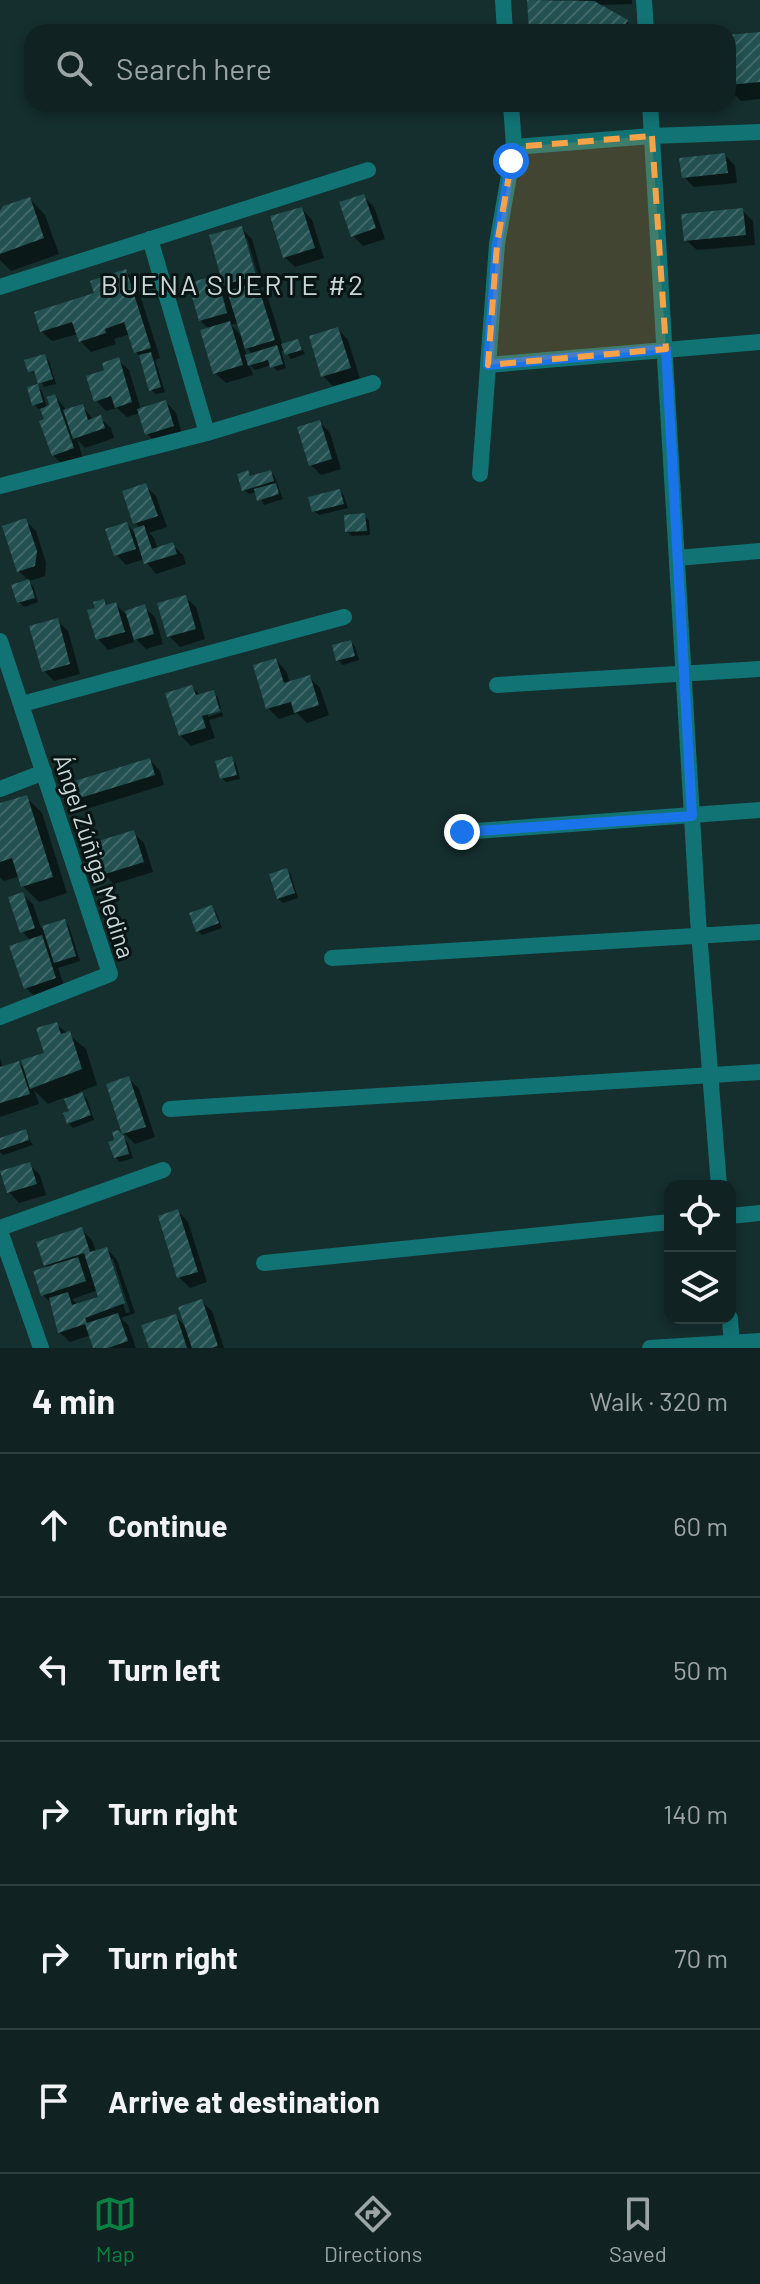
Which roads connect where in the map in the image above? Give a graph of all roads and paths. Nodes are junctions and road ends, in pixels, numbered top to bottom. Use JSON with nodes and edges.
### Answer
{"nodes":[{"id":1,"x":503,"y":0,"type":"edge"},
{"id":2,"x":644,"y":0,"type":"edge"},
{"id":3,"x":504,"y":24,"type":"edge"},
{"id":4,"x":646,"y":24,"type":"edge"},
{"id":5,"x":512,"y":112,"type":"edge"},
{"id":6,"x":650,"y":112,"type":"edge"},
{"id":7,"x":760,"y":132,"type":"edge"},
{"id":8,"x":652,"y":136,"type":"junction"},
{"id":9,"x":514,"y":147,"type":"junction"},
{"id":10,"x":368,"y":170,"type":"dead end"},
{"id":11,"x":150,"y":239,"type":"junction"},
{"id":12,"x":0,"y":287,"type":"edge"},
{"id":13,"x":760,"y":342,"type":"edge"},
{"id":14,"x":666,"y":349,"type":"junction"},
{"id":15,"x":488,"y":365,"type":"junction"},
{"id":16,"x":373,"y":383,"type":"dead end"},
{"id":17,"x":207,"y":433,"type":"junction"},
{"id":18,"x":480,"y":474,"type":"dead end"},
{"id":19,"x":0,"y":486,"type":"edge"},
{"id":20,"x":760,"y":551,"type":"edge"},
{"id":21,"x":677,"y":558,"type":"junction"},
{"id":22,"x":344,"y":617,"type":"dead end"},
{"id":23,"x":0,"y":641,"type":"edge"},
{"id":24,"x":760,"y":669,"type":"edge"},
{"id":25,"x":684,"y":674,"type":"junction"},
{"id":26,"x":497,"y":685,"type":"dead end"},
{"id":27,"x":22,"y":704,"type":"junction"},
{"id":28,"x":44,"y":772,"type":"junction"},
{"id":29,"x":0,"y":789,"type":"edge"},
{"id":30,"x":760,"y":810,"type":"edge"},
{"id":31,"x":692,"y":816,"type":"junction"},
{"id":32,"x":462,"y":832,"type":"dead end"},
{"id":33,"x":760,"y":932,"type":"edge"},
{"id":34,"x":699,"y":936,"type":"junction"},
{"id":35,"x":332,"y":958,"type":"dead end"},
{"id":36,"x":0,"y":1017,"type":"edge"},
{"id":37,"x":760,"y":1072,"type":"edge"},
{"id":38,"x":710,"y":1075,"type":"junction"},
{"id":39,"x":170,"y":1109,"type":"dead end"},
{"id":40,"x":163,"y":1170,"type":"dead end"},
{"id":41,"x":719,"y":1180,"type":"edge"},
{"id":42,"x":760,"y":1213,"type":"edge"},
{"id":43,"x":736,"y":1215,"type":"edge"},
{"id":44,"x":664,"y":1223,"type":"edge"},
{"id":45,"x":0,"y":1230,"type":"edge"},
{"id":46,"x":264,"y":1263,"type":"dead end"},
{"id":47,"x":730,"y":1324,"type":"edge"},
{"id":48,"x":760,"y":1341,"type":"edge"},
{"id":49,"x":732,"y":1345,"type":"edge"},
{"id":50,"x":41,"y":1348,"type":"edge"},
{"id":51,"x":650,"y":1348,"type":"edge"}],
"edges":[{"from":1,"to":3,"type":"street"},
{"from":2,"to":4,"type":"street"},
{"from":5,"to":9,"type":"street"},
{"from":6,"to":8,"type":"street"},
{"from":7,"to":8,"type":"street"},
{"from":8,"to":9,"type":"street"},
{"from":8,"to":14,"type":"street"},
{"from":9,"to":15,"type":"street"},
{"from":10,"to":11,"type":"street"},
{"from":11,"to":12,"type":"street"},
{"from":11,"to":17,"type":"street"},
{"from":13,"to":14,"type":"street"},
{"from":14,"to":15,"type":"street"},
{"from":14,"to":21,"type":"street"},
{"from":15,"to":18,"type":"street"},
{"from":16,"to":17,"type":"street"},
{"from":17,"to":19,"type":"street"},
{"from":20,"to":21,"type":"street"},
{"from":21,"to":25,"type":"street"},
{"from":22,"to":27,"type":"street"},
{"from":23,"to":27,"type":"street","name":"Ángel Zúñiga Medina"},
{"from":24,"to":25,"type":"street"},
{"from":25,"to":26,"type":"street"},
{"from":25,"to":31,"type":"street"},
{"from":27,"to":28,"type":"street","name":"Ángel Zúñiga Medina"},
{"from":28,"to":29,"type":"street"},
{"from":28,"to":36,"type":"street","name":"Ángel Zúñiga Medina"},
{"from":30,"to":31,"type":"street"},
{"from":31,"to":32,"type":"street"},
{"from":31,"to":34,"type":"street"},
{"from":33,"to":34,"type":"street"},
{"from":34,"to":35,"type":"street"},
{"from":34,"to":38,"type":"street"},
{"from":37,"to":38,"type":"street"},
{"from":38,"to":39,"type":"street"},
{"from":38,"to":41,"type":"street"},
{"from":40,"to":45,"type":"street"},
{"from":42,"to":43,"type":"street"},
{"from":44,"to":46,"type":"street"},
{"from":45,"to":50,"type":"street"},
{"from":47,"to":49,"type":"street"},
{"from":48,"to":49,"type":"street"},
{"from":49,"to":51,"type":"street"}]}
